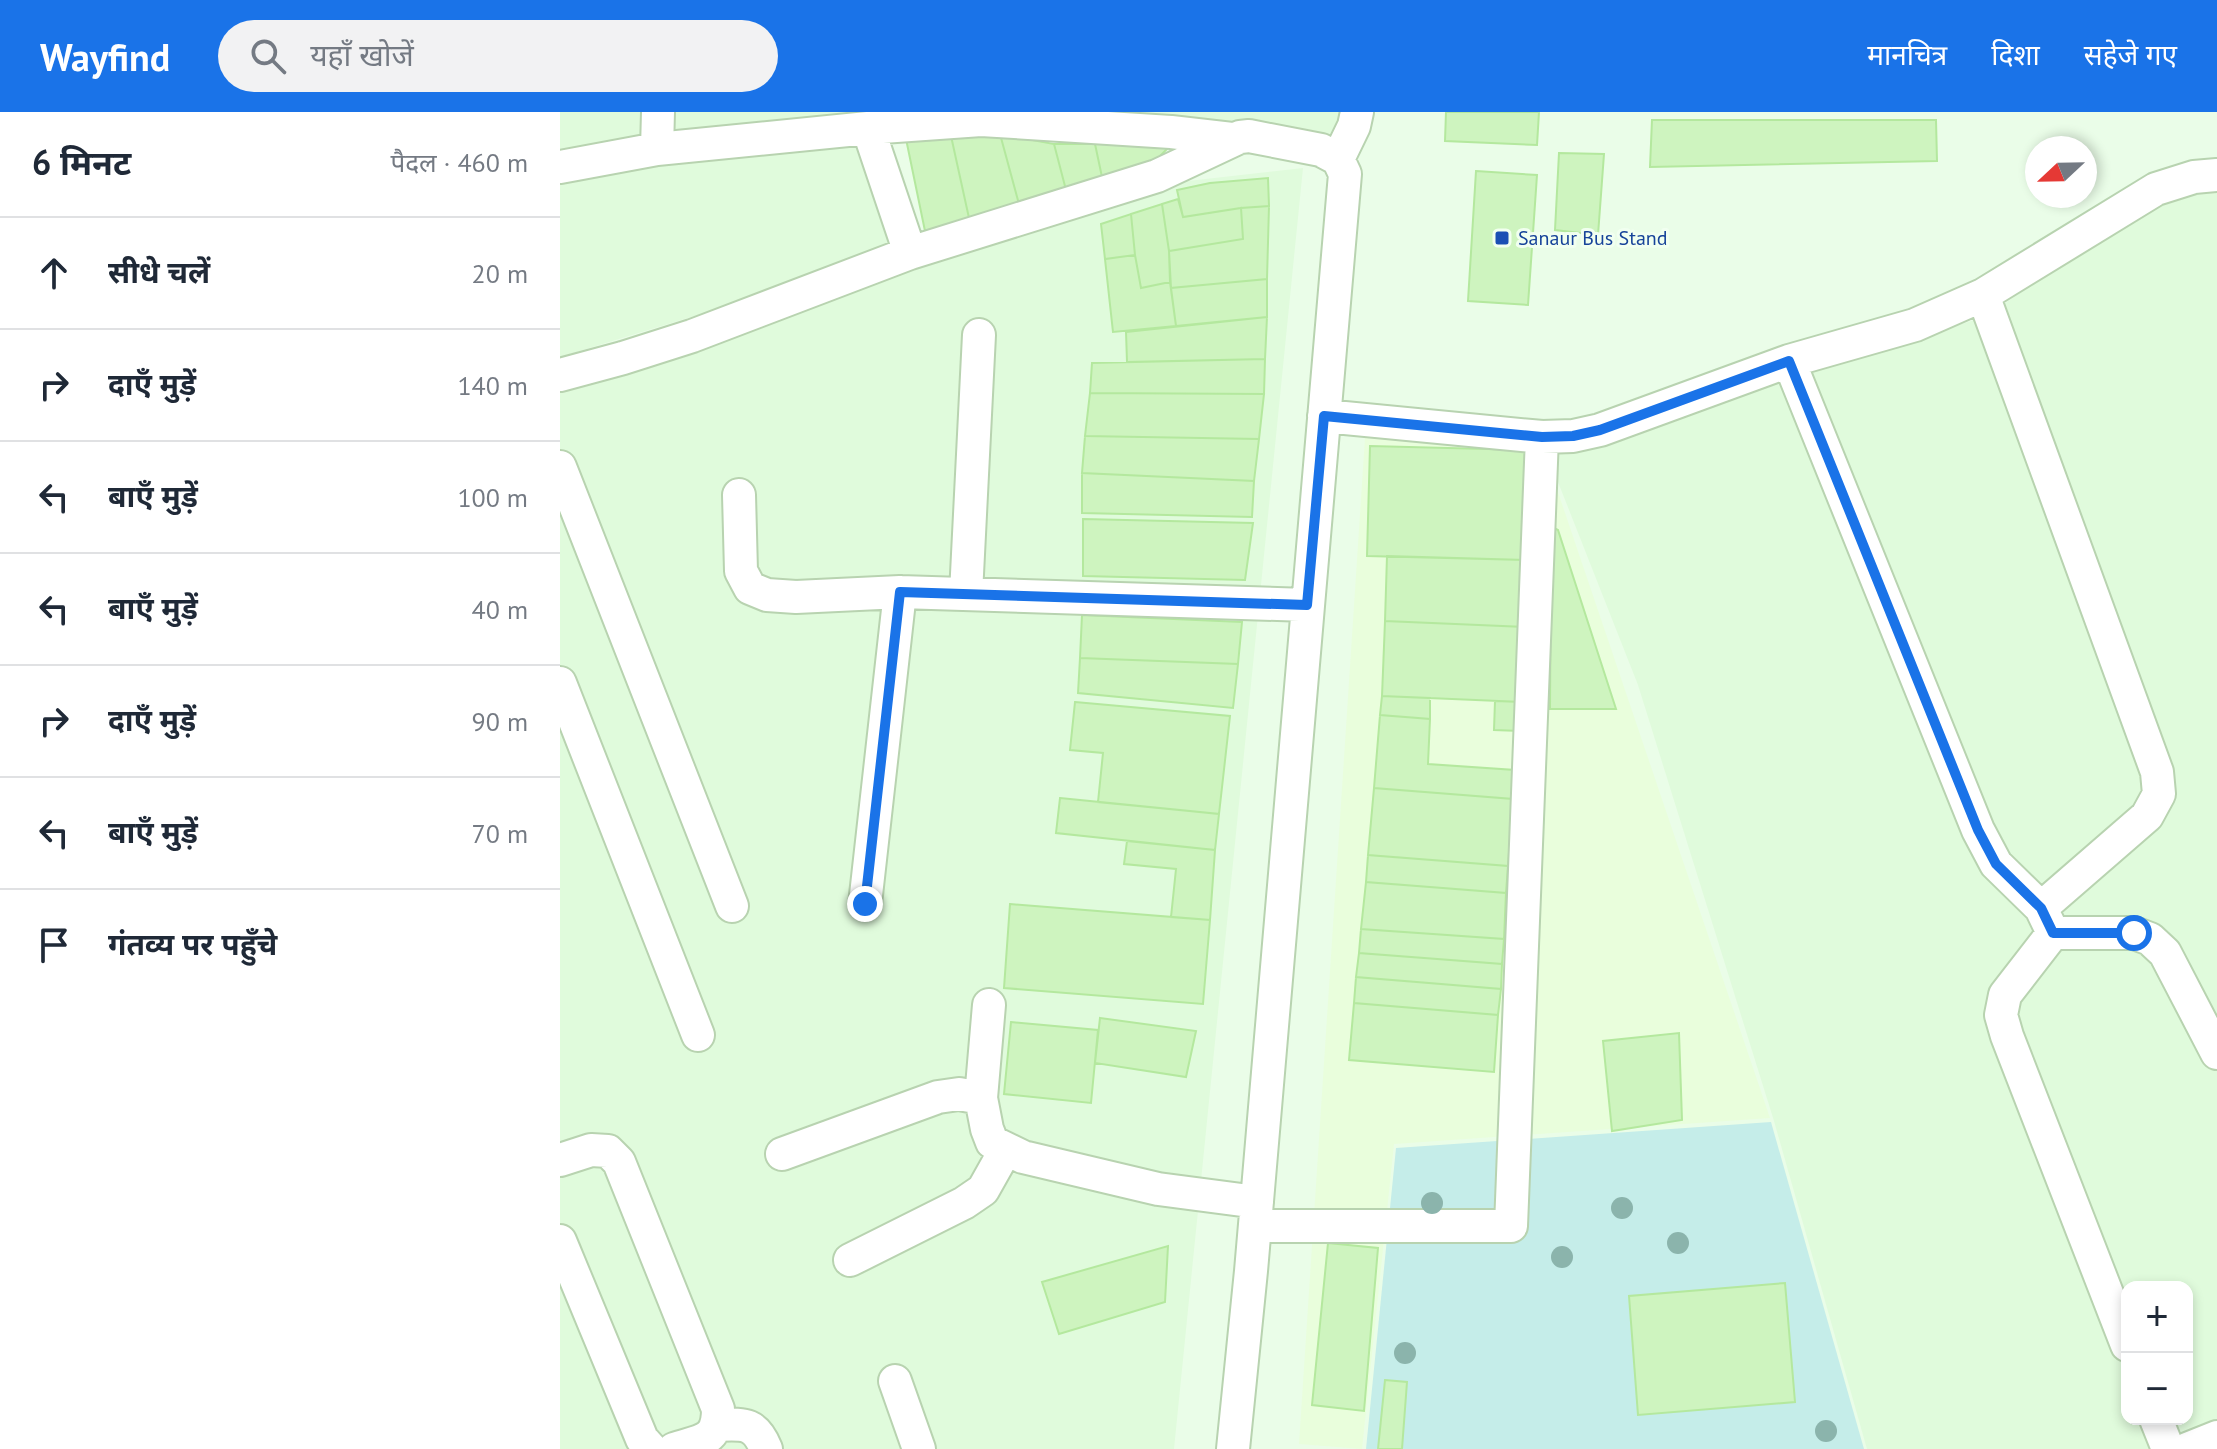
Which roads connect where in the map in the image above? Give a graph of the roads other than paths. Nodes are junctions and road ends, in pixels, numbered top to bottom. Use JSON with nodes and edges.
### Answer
{"nodes":[{"id":1,"x":658,"y":112,"type":"edge"},
{"id":2,"x":1357,"y":112,"type":"edge"},
{"id":3,"x":868,"y":128,"type":"junction"},
{"id":4,"x":1232,"y":139,"type":"junction"},
{"id":5,"x":657,"y":149,"type":"junction"},
{"id":6,"x":1338,"y":159,"type":"junction"},
{"id":7,"x":560,"y":167,"type":"edge"},
{"id":8,"x":2217,"y":175,"type":"edge"},
{"id":9,"x":910,"y":253,"type":"junction"},
{"id":10,"x":1983,"y":295,"type":"junction"},
{"id":11,"x":979,"y":335,"type":"dead end"},
{"id":12,"x":1789,"y":361,"type":"junction"},
{"id":13,"x":560,"y":375,"type":"edge"},
{"id":14,"x":1324,"y":416,"type":"junction"},
{"id":15,"x":1542,"y":437,"type":"junction"},
{"id":16,"x":560,"y":467,"type":"edge"},
{"id":17,"x":739,"y":495,"type":"dead end"},
{"id":18,"x":900,"y":592,"type":"junction"},
{"id":19,"x":966,"y":594,"type":"junction"},
{"id":20,"x":1307,"y":605,"type":"junction"},
{"id":21,"x":560,"y":683,"type":"edge"},
{"id":22,"x":865,"y":904,"type":"dead end"},
{"id":23,"x":732,"y":906,"type":"dead end"},
{"id":24,"x":2047,"y":920,"type":"junction"},
{"id":25,"x":989,"y":1005,"type":"dead end"},
{"id":26,"x":698,"y":1035,"type":"dead end"},
{"id":27,"x":2217,"y":1053,"type":"edge"},
{"id":28,"x":981,"y":1098,"type":"junction"},
{"id":29,"x":1006,"y":1149,"type":"junction"},
{"id":30,"x":782,"y":1154,"type":"dead end"},
{"id":31,"x":560,"y":1160,"type":"edge"},
{"id":32,"x":1256,"y":1214,"type":"junction"},
{"id":33,"x":560,"y":1241,"type":"edge"},
{"id":34,"x":850,"y":1260,"type":"dead end"},
{"id":35,"x":2121,"y":1330,"type":"edge"},
{"id":36,"x":895,"y":1381,"type":"dead end"},
{"id":37,"x":718,"y":1425,"type":"junction"},
{"id":38,"x":2158,"y":1425,"type":"edge"},
{"id":39,"x":2217,"y":1437,"type":"edge"},
{"id":40,"x":651,"y":1449,"type":"edge"},
{"id":41,"x":674,"y":1449,"type":"edge"},
{"id":42,"x":766,"y":1449,"type":"edge"},
{"id":43,"x":919,"y":1449,"type":"edge"},
{"id":44,"x":1233,"y":1449,"type":"edge"},
{"id":45,"x":2168,"y":1449,"type":"edge"},
{"id":46,"x":2187,"y":1449,"type":"edge"}],
"edges":[{"from":1,"to":5,"type":"street"},
{"from":2,"to":6,"type":"street"},
{"from":3,"to":4,"type":"street"},
{"from":3,"to":5,"type":"street"},
{"from":3,"to":9,"type":"street"},
{"from":4,"to":6,"type":"street"},
{"from":4,"to":9,"type":"street"},
{"from":5,"to":7,"type":"street"},
{"from":6,"to":14,"type":"street"},
{"from":8,"to":10,"type":"street"},
{"from":9,"to":13,"type":"street"},
{"from":10,"to":12,"type":"street"},
{"from":10,"to":24,"type":"street"},
{"from":11,"to":19,"type":"street"},
{"from":12,"to":15,"type":"street"},
{"from":12,"to":24,"type":"street"},
{"from":14,"to":15,"type":"street"},
{"from":14,"to":20,"type":"street"},
{"from":15,"to":32,"type":"street"},
{"from":16,"to":23,"type":"street"},
{"from":17,"to":18,"type":"street"},
{"from":18,"to":19,"type":"street"},
{"from":18,"to":22,"type":"street"},
{"from":19,"to":20,"type":"street"},
{"from":20,"to":32,"type":"street"},
{"from":21,"to":26,"type":"street"},
{"from":24,"to":27,"type":"street"},
{"from":24,"to":35,"type":"street"},
{"from":25,"to":28,"type":"street"},
{"from":28,"to":29,"type":"street"},
{"from":28,"to":30,"type":"street"},
{"from":29,"to":32,"type":"street"},
{"from":29,"to":34,"type":"street"},
{"from":31,"to":37,"type":"street"},
{"from":32,"to":44,"type":"street"},
{"from":33,"to":40,"type":"street"},
{"from":36,"to":43,"type":"street"},
{"from":37,"to":41,"type":"street"},
{"from":37,"to":42,"type":"street"},
{"from":38,"to":45,"type":"street"},
{"from":39,"to":46,"type":"street"}]}
